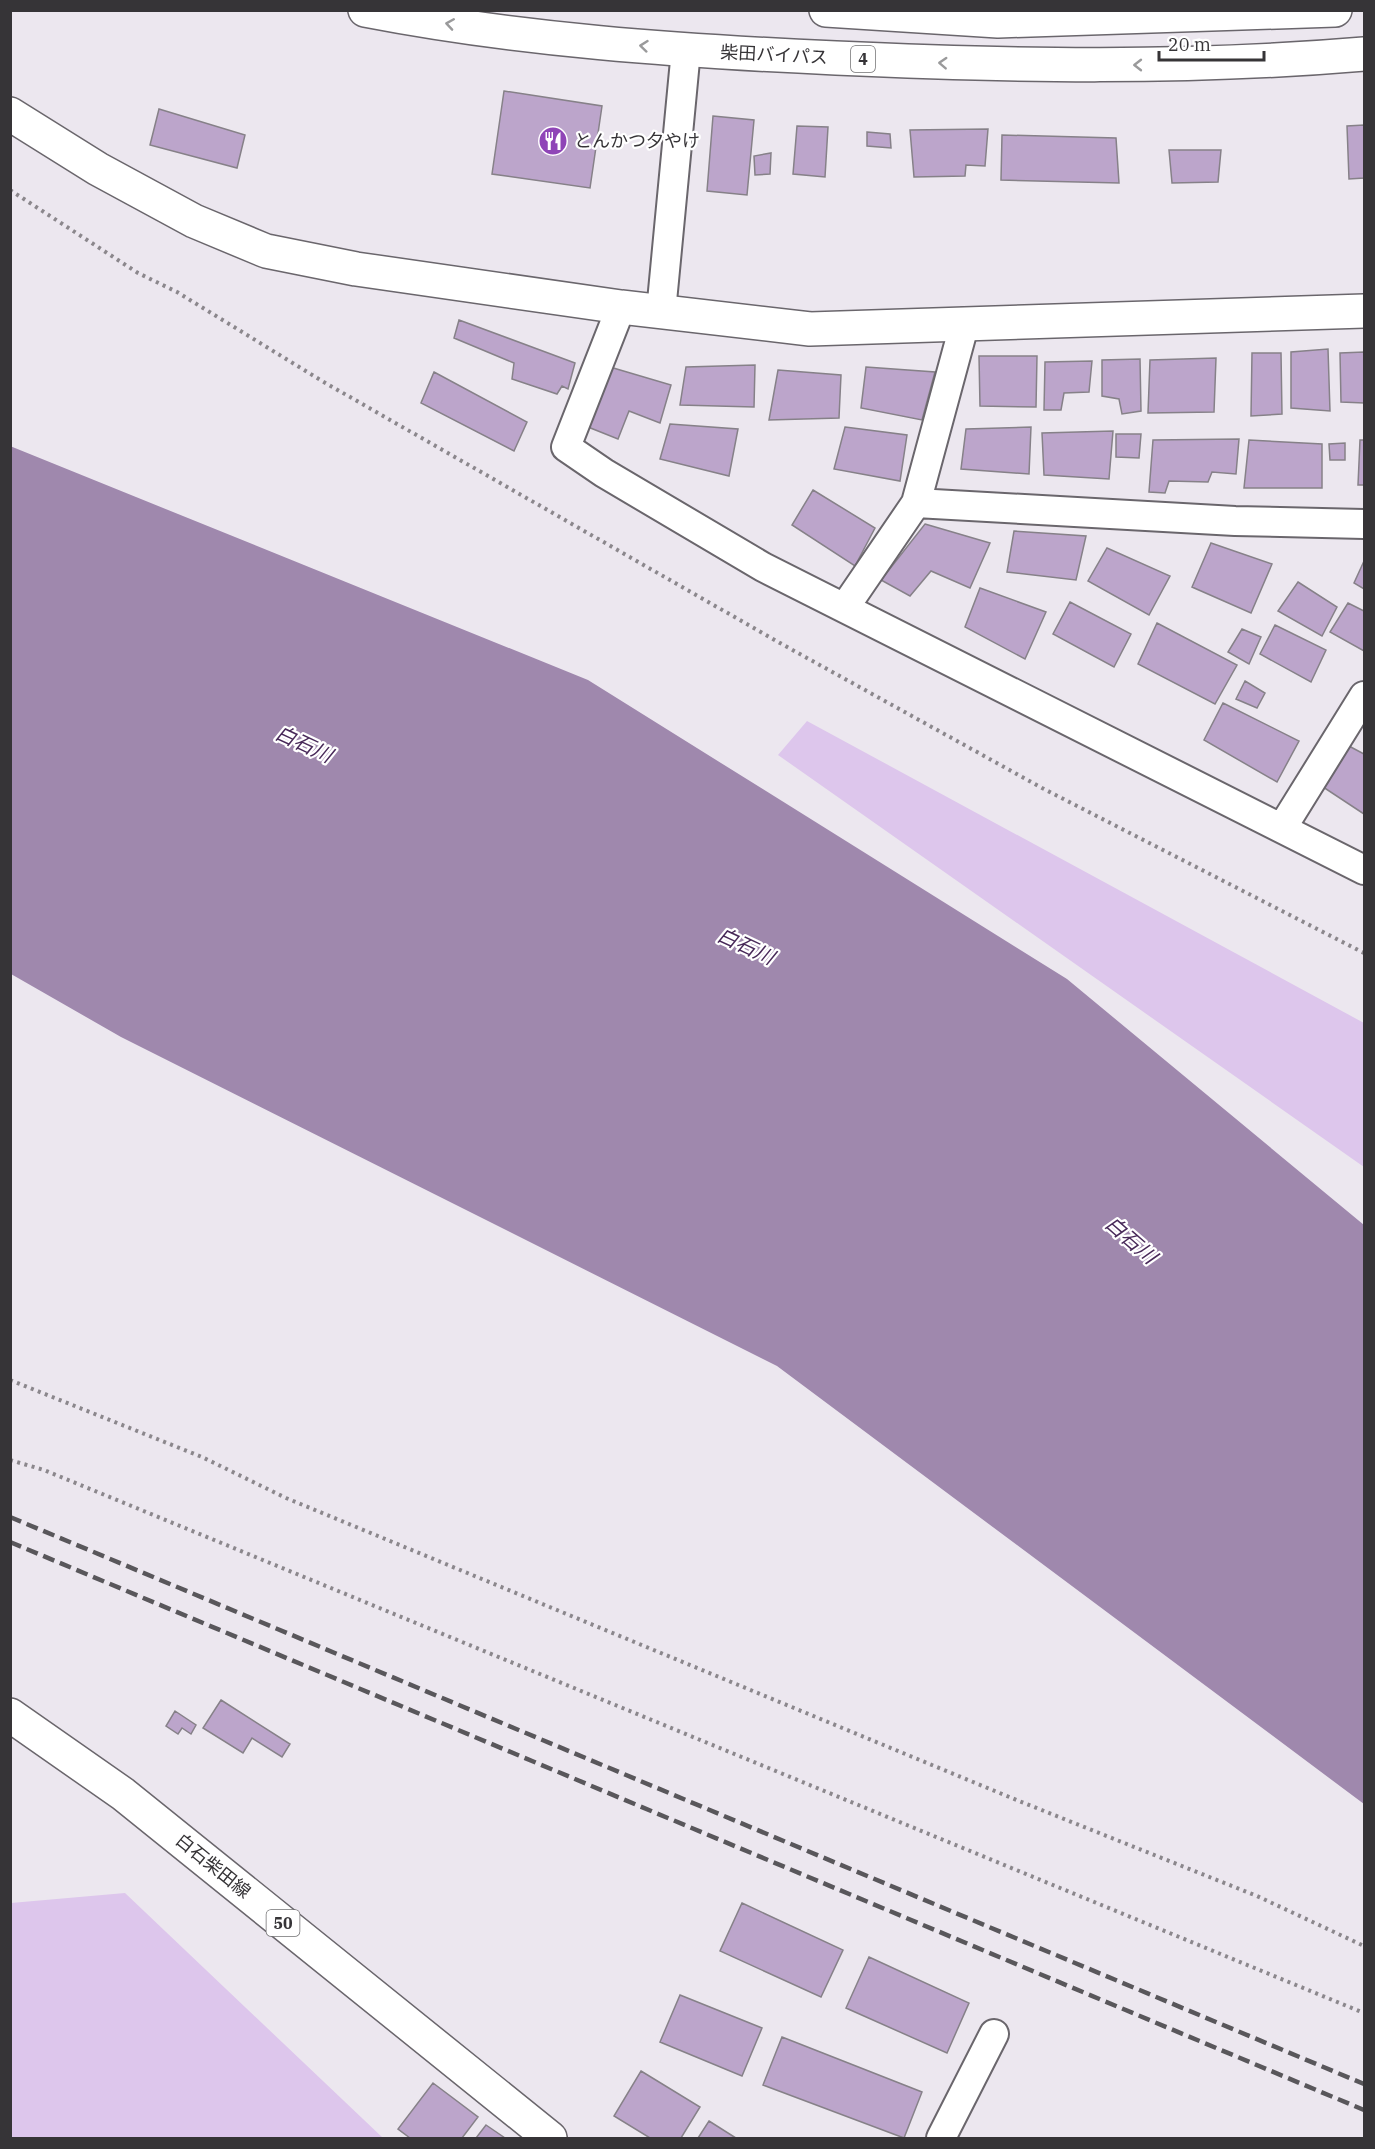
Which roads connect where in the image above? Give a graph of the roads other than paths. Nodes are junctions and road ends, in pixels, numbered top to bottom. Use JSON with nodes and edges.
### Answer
{"nodes":[{"id":1,"x":365,"y":10,"type":"edge"},
{"id":2,"x":826,"y":10,"type":"edge"},
{"id":3,"x":1335,"y":10,"type":"edge"},
{"id":4,"x":998,"y":16,"type":"edge"},
{"id":5,"x":686,"y":50,"type":"junction"},
{"id":6,"x":1365,"y":54,"type":"edge"},
{"id":7,"x":10,"y":114,"type":"edge"},
{"id":8,"x":621,"y":307,"type":"junction"},
{"id":9,"x":1365,"y":311,"type":"edge"},
{"id":10,"x":661,"y":312,"type":"junction"},
{"id":11,"x":964,"y":322,"type":"junction"},
{"id":12,"x":916,"y":502,"type":"junction"},
{"id":13,"x":1365,"y":524,"type":"edge"},
{"id":14,"x":845,"y":607,"type":"junction"},
{"id":15,"x":1365,"y":696,"type":"edge"},
{"id":16,"x":1282,"y":828,"type":"junction"},
{"id":17,"x":1365,"y":870,"type":"edge"},
{"id":18,"x":10,"y":1715,"type":"edge"},
{"id":19,"x":994,"y":2034,"type":"dead end"},
{"id":20,"x":550,"y":2139,"type":"edge"},
{"id":21,"x":941,"y":2139,"type":"edge"}],
"edges":[{"from":5,"to":1,"type":"main road","name":"柴田バイパス","number":"4","one_way":true},
{"from":2,"to":4,"type":"main road"},
{"from":3,"to":4,"type":"main road"},
{"from":6,"to":5,"type":"main road","name":"柴田バイパス","number":"4","one_way":true},
{"from":5,"to":10,"type":"street"},
{"from":7,"to":8,"type":"main road"},
{"from":8,"to":10,"type":"main road"},
{"from":8,"to":14,"type":"street"},
{"from":9,"to":11,"type":"main road"},
{"from":10,"to":11,"type":"main road"},
{"from":11,"to":12,"type":"street"},
{"from":12,"to":13,"type":"street"},
{"from":12,"to":14,"type":"street"},
{"from":14,"to":16,"type":"street"},
{"from":15,"to":16,"type":"street"},
{"from":16,"to":17,"type":"street"},
{"from":18,"to":20,"type":"main road","name":"白石柴田線","number":"50"},
{"from":19,"to":21,"type":"street"}]}
